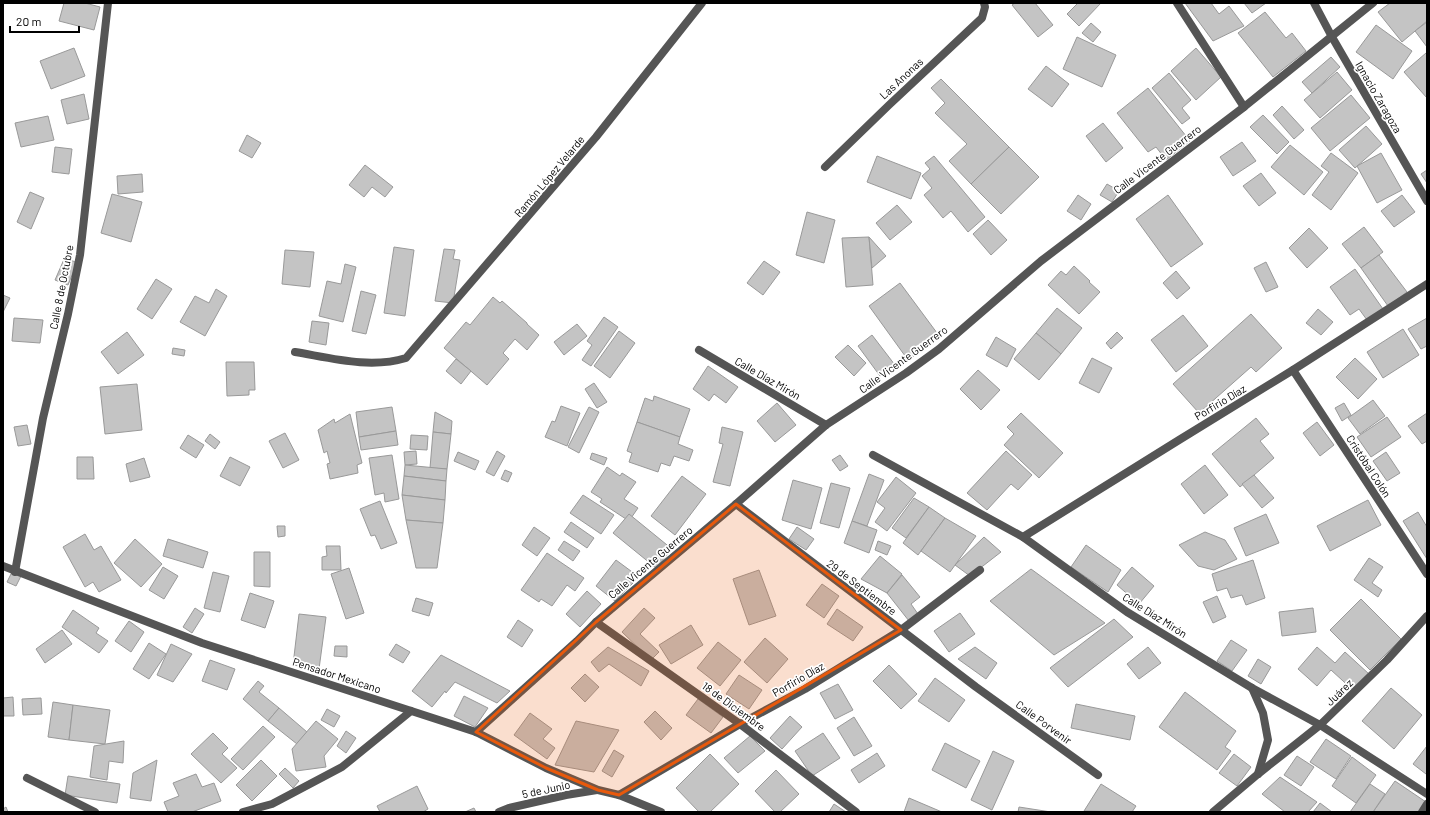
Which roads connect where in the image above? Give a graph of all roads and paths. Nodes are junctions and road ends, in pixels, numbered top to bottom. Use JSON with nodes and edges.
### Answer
{"nodes":[{"id":1,"x":108,"y":3,"type":"edge"},
{"id":2,"x":702,"y":3,"type":"edge"},
{"id":3,"x":984,"y":3,"type":"edge"},
{"id":4,"x":1178,"y":3,"type":"edge"},
{"id":5,"x":1314,"y":3,"type":"edge"},
{"id":6,"x":1373,"y":3,"type":"edge"},
{"id":7,"x":1332,"y":37,"type":"junction"},
{"id":8,"x":1244,"y":107,"type":"junction"},
{"id":9,"x":825,"y":167,"type":"dead end"},
{"id":10,"x":1427,"y":202,"type":"edge"},
{"id":11,"x":1427,"y":284,"type":"edge"},
{"id":12,"x":699,"y":350,"type":"dead end"},
{"id":13,"x":294,"y":352,"type":"dead end"},
{"id":14,"x":1293,"y":370,"type":"junction"},
{"id":15,"x":826,"y":425,"type":"junction"},
{"id":16,"x":873,"y":455,"type":"dead end"},
{"id":17,"x":736,"y":504,"type":"junction"},
{"id":18,"x":1023,"y":537,"type":"junction"},
{"id":19,"x":3,"y":566,"type":"edge"},
{"id":20,"x":980,"y":570,"type":"dead end"},
{"id":21,"x":15,"y":572,"type":"junction"},
{"id":22,"x":1427,"y":574,"type":"edge"},
{"id":23,"x":1427,"y":616,"type":"edge"},
{"id":24,"x":596,"y":622,"type":"junction"},
{"id":25,"x":901,"y":630,"type":"junction"},
{"id":26,"x":976,"y":687,"type":"joint"},
{"id":27,"x":1252,"y":688,"type":"junction"},
{"id":28,"x":411,"y":711,"type":"junction"},
{"id":29,"x":740,"y":724,"type":"junction"},
{"id":30,"x":1320,"y":725,"type":"junction"},
{"id":31,"x":476,"y":732,"type":"junction"},
{"id":32,"x":1258,"y":774,"type":"junction"},
{"id":33,"x":1098,"y":775,"type":"dead end"},
{"id":34,"x":27,"y":778,"type":"dead end"},
{"id":35,"x":598,"y":790,"type":"junction"},
{"id":36,"x":1427,"y":794,"type":"edge"},
{"id":37,"x":619,"y":795,"type":"junction"},
{"id":38,"x":1427,"y":804,"type":"edge"},
{"id":39,"x":95,"y":812,"type":"edge"},
{"id":40,"x":243,"y":812,"type":"edge"},
{"id":41,"x":500,"y":812,"type":"edge"},
{"id":42,"x":662,"y":812,"type":"edge"},
{"id":43,"x":856,"y":812,"type":"edge"},
{"id":44,"x":1213,"y":812,"type":"edge"},
{"id":45,"x":1422,"y":812,"type":"edge"}],
"edges":[{"from":1,"to":21,"type":"street","name":"Calle 8 de Octubre"},
{"from":2,"to":13,"type":"street","name":"Ramón López Velarde"},
{"from":3,"to":9,"type":"street","name":"Las Anonas"},
{"from":4,"to":8,"type":"street"},
{"from":5,"to":7,"type":"street","name":"Ignacio Zaragoza"},
{"from":6,"to":7,"type":"street","name":"Calle Vicente Guerrero"},
{"from":7,"to":8,"type":"street","name":"Calle Vicente Guerrero"},
{"from":7,"to":10,"type":"street","name":"Ignacio Zaragoza"},
{"from":8,"to":15,"type":"street","name":"Calle Vicente Guerrero"},
{"from":11,"to":14,"type":"street","name":"Porfirio Díaz"},
{"from":12,"to":15,"type":"street","name":"Calle Díaz Mirón"},
{"from":14,"to":18,"type":"street","name":"Porfirio Díaz"},
{"from":14,"to":22,"type":"street","name":"Cristóbal Colón"},
{"from":15,"to":17,"type":"street","name":"Calle Vicente Guerrero"},
{"from":16,"to":18,"type":"street","name":"Calle Díaz Mirón"},
{"from":17,"to":24,"type":"street","name":"Calle Vicente Guerrero"},
{"from":17,"to":25,"type":"street","name":"29 de Septiembre"},
{"from":18,"to":27,"type":"street","name":"Calle Díaz Mirón"},
{"from":19,"to":21,"type":"street","name":"Pensador Mexicano"},
{"from":20,"to":25,"type":"street","name":"Porfirio Díaz"},
{"from":21,"to":28,"type":"street","name":"Pensador Mexicano"},
{"from":23,"to":30,"type":"street","name":"Juárez"},
{"from":24,"to":29,"type":"street","name":"18 de Diciembre"},
{"from":24,"to":31,"type":"street","name":"Calle Vicente Guerrero"},
{"from":25,"to":26,"type":"street","name":"29 de Septiembre"},
{"from":25,"to":29,"type":"street","name":"Porfirio Díaz"},
{"from":26,"to":33,"type":"street","name":"Calle Porvenir"},
{"from":27,"to":30,"type":"street","name":"Calle Díaz Mirón"},
{"from":27,"to":32,"type":"street"},
{"from":28,"to":31,"type":"street","name":"Pensador Mexicano"},
{"from":28,"to":40,"type":"street"},
{"from":29,"to":37,"type":"street","name":"Porfirio Díaz"},
{"from":29,"to":43,"type":"street","name":"18 de Diciembre"},
{"from":30,"to":32,"type":"street","name":"Juárez"},
{"from":30,"to":36,"type":"street","name":"Calle Díaz Mirón"},
{"from":31,"to":35,"type":"street","name":"Pensador Mexicano"},
{"from":32,"to":44,"type":"street","name":"Juárez"},
{"from":34,"to":39,"type":"street"},
{"from":35,"to":37,"type":"street","name":"Pensador Mexicano"},
{"from":35,"to":41,"type":"street","name":"5 de Junio"},
{"from":37,"to":42,"type":"street","name":"Pensador Mexicano"},
{"from":38,"to":45,"type":"street"}]}
